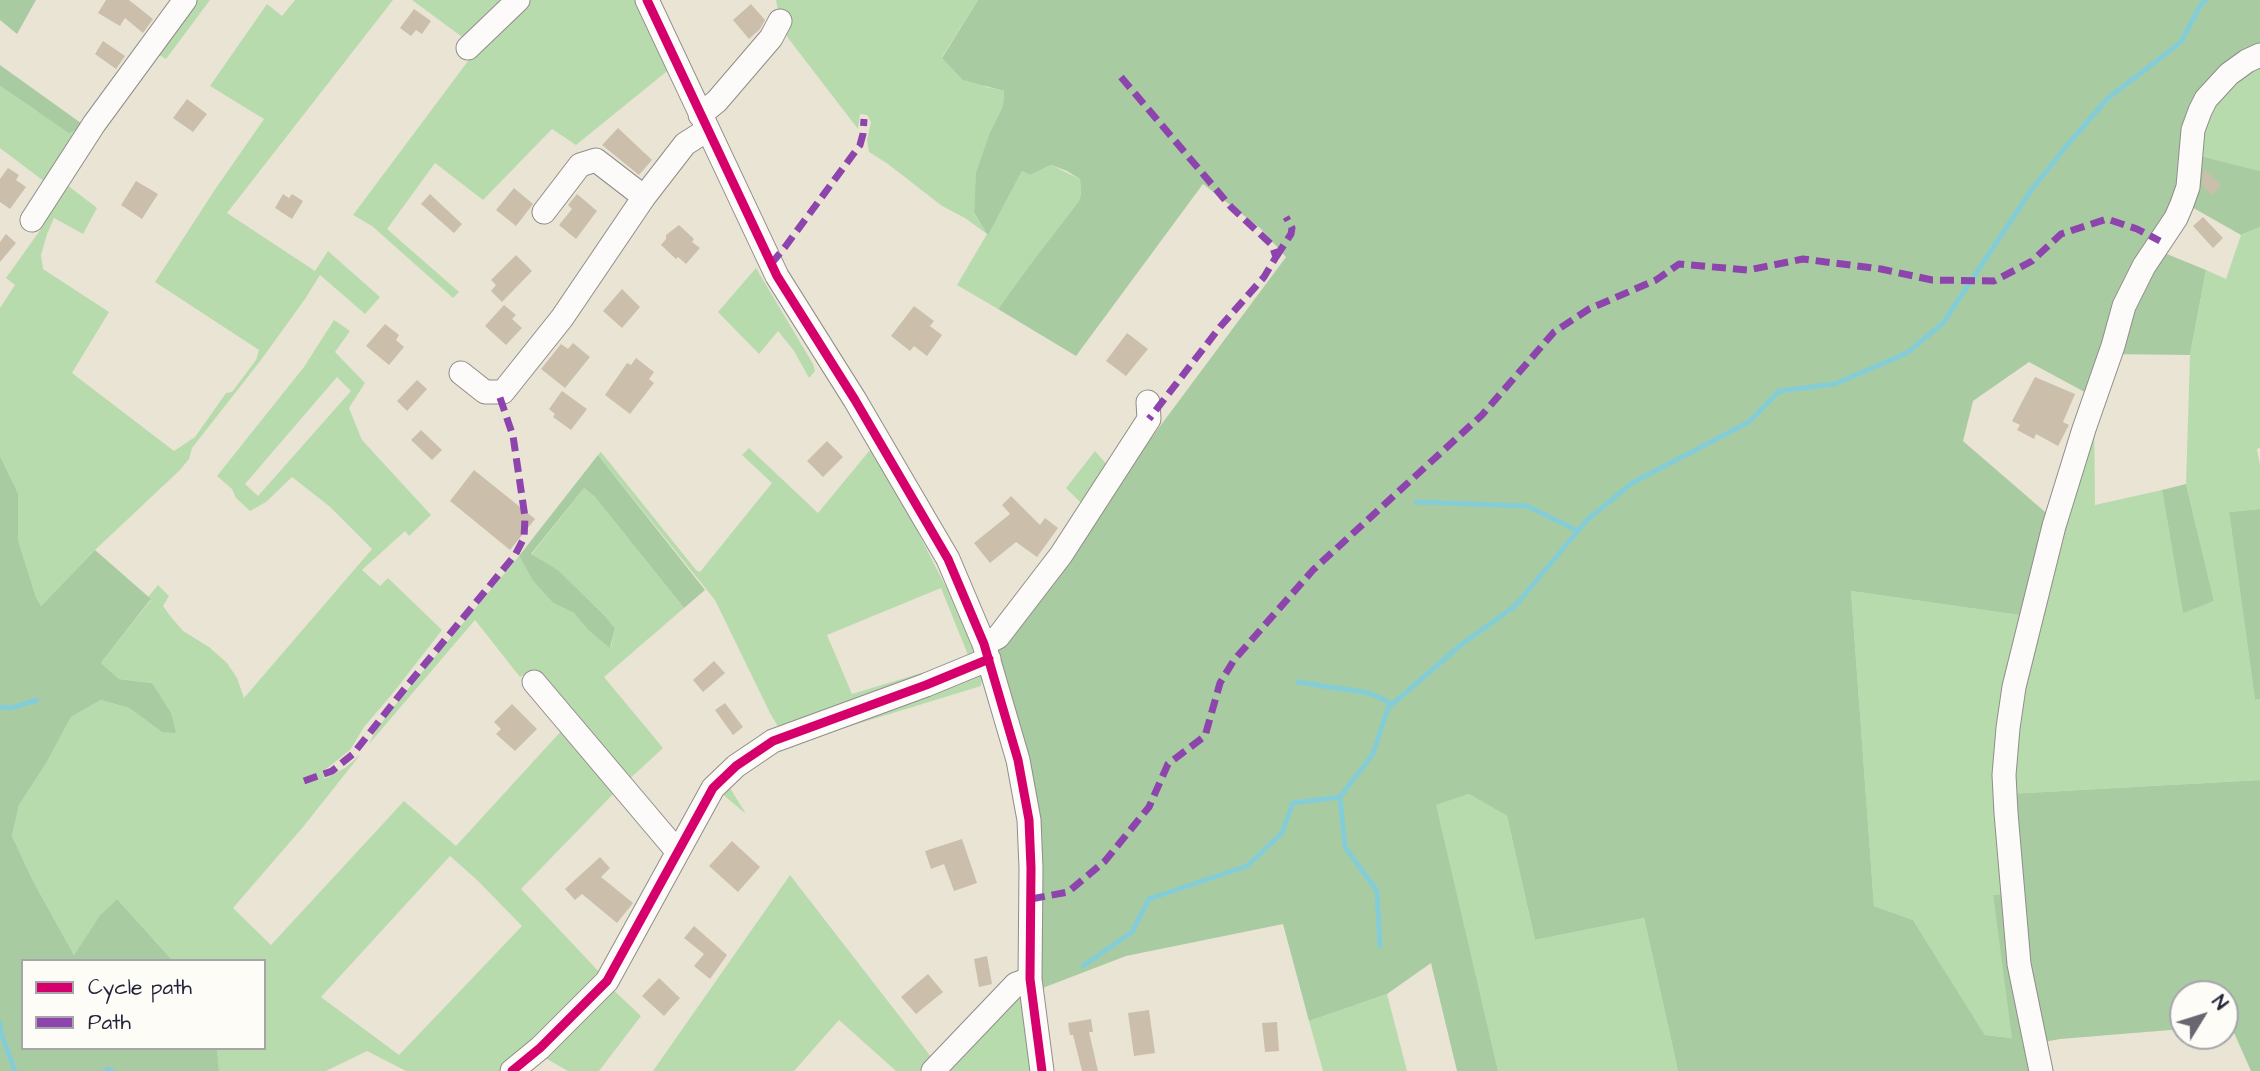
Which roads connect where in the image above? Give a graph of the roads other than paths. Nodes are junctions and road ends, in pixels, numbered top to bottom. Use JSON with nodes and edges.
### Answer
{"nodes":[{"id":1,"x":185,"y":0,"type":"edge"},
{"id":2,"x":518,"y":0,"type":"edge"},
{"id":3,"x":647,"y":0,"type":"edge"},
{"id":4,"x":780,"y":20,"type":"dead end"},
{"id":5,"x":468,"y":48,"type":"dead end"},
{"id":6,"x":2260,"y":55,"type":"edge"},
{"id":7,"x":704,"y":122,"type":"junction"},
{"id":8,"x":644,"y":197,"type":"junction"},
{"id":9,"x":544,"y":212,"type":"dead end"},
{"id":10,"x":32,"y":220,"type":"dead end"},
{"id":11,"x":461,"y":373,"type":"dead end"},
{"id":12,"x":1148,"y":402,"type":"dead end"},
{"id":13,"x":987,"y":652,"type":"junction"},
{"id":14,"x":534,"y":682,"type":"dead end"},
{"id":15,"x":677,"y":850,"type":"junction"},
{"id":16,"x":1030,"y":979,"type":"junction"},
{"id":17,"x":512,"y":1071,"type":"edge"},
{"id":18,"x":933,"y":1071,"type":"edge"},
{"id":19,"x":1042,"y":1071,"type":"edge"},
{"id":20,"x":2041,"y":1071,"type":"edge"}],
"edges":[{"from":1,"to":10,"type":"street"},
{"from":2,"to":5,"type":"street"},
{"from":3,"to":7,"type":"street"},
{"from":4,"to":7,"type":"street"},
{"from":6,"to":20,"type":"street"},
{"from":7,"to":8,"type":"street"},
{"from":7,"to":13,"type":"street"},
{"from":8,"to":9,"type":"street"},
{"from":8,"to":11,"type":"street"},
{"from":12,"to":13,"type":"street"},
{"from":13,"to":15,"type":"street"},
{"from":13,"to":16,"type":"street"},
{"from":14,"to":15,"type":"street"},
{"from":15,"to":17,"type":"street"},
{"from":16,"to":18,"type":"street"},
{"from":16,"to":19,"type":"street"}]}
